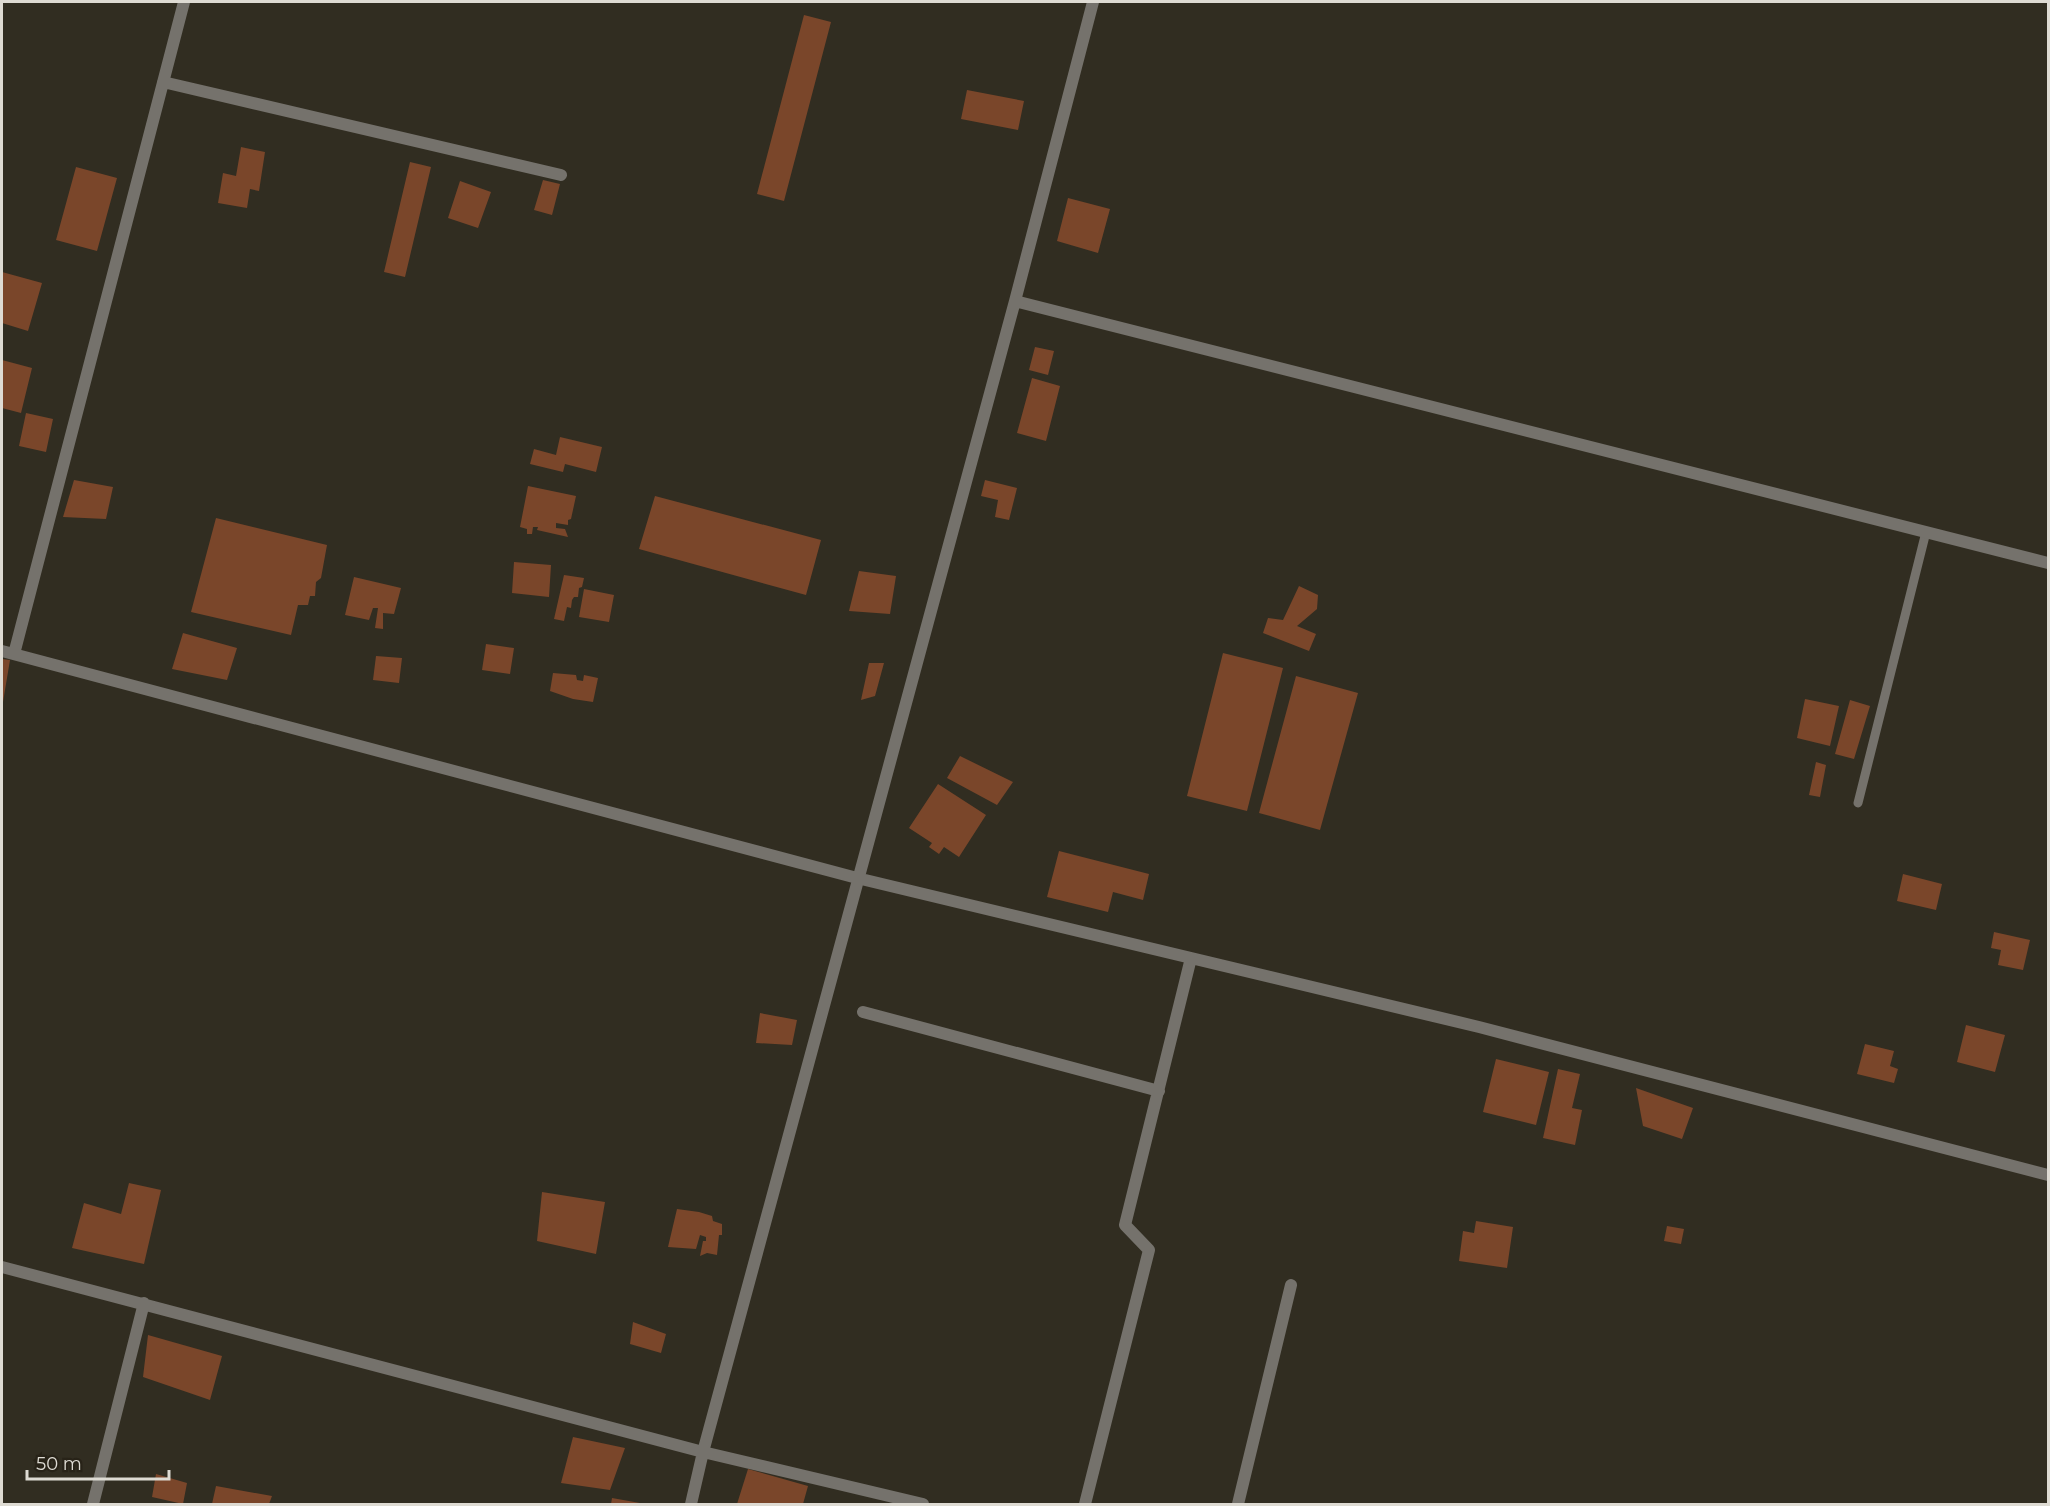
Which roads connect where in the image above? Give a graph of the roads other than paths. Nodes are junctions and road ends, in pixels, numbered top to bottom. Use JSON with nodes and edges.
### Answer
{"nodes":[{"id":1,"x":184,"y":2,"type":"edge"},
{"id":2,"x":1093,"y":2,"type":"edge"},
{"id":3,"x":163,"y":82,"type":"junction"},
{"id":4,"x":561,"y":175,"type":"dead end"},
{"id":5,"x":1015,"y":300,"type":"junction"},
{"id":6,"x":1926,"y":532,"type":"junction"},
{"id":7,"x":2049,"y":563,"type":"edge"},
{"id":8,"x":8,"y":652,"type":"edge"},
{"id":9,"x":1858,"y":803,"type":"dead end"},
{"id":10,"x":858,"y":878,"type":"junction"},
{"id":11,"x":1191,"y":958,"type":"junction"},
{"id":12,"x":862,"y":1012,"type":"dead end"},
{"id":13,"x":1159,"y":1091,"type":"junction"},
{"id":14,"x":2049,"y":1175,"type":"edge"},
{"id":15,"x":2,"y":1267,"type":"edge"},
{"id":16,"x":1291,"y":1285,"type":"dead end"},
{"id":17,"x":144,"y":1303,"type":"junction"},
{"id":18,"x":703,"y":1452,"type":"junction"},
{"id":19,"x":93,"y":1504,"type":"edge"},
{"id":20,"x":691,"y":1504,"type":"edge"},
{"id":21,"x":923,"y":1504,"type":"edge"},
{"id":22,"x":1085,"y":1504,"type":"edge"},
{"id":23,"x":1238,"y":1504,"type":"edge"}],
"edges":[{"from":1,"to":3,"type":"street"},
{"from":2,"to":5,"type":"street"},
{"from":3,"to":4,"type":"street"},
{"from":3,"to":8,"type":"street"},
{"from":5,"to":6,"type":"street"},
{"from":5,"to":10,"type":"street"},
{"from":6,"to":7,"type":"street"},
{"from":6,"to":9,"type":"lane"},
{"from":8,"to":10,"type":"street"},
{"from":10,"to":11,"type":"street"},
{"from":10,"to":18,"type":"street"},
{"from":11,"to":13,"type":"street"},
{"from":11,"to":14,"type":"street"},
{"from":12,"to":13,"type":"street"},
{"from":13,"to":22,"type":"street"},
{"from":15,"to":17,"type":"street"},
{"from":16,"to":23,"type":"street"},
{"from":17,"to":18,"type":"street"},
{"from":17,"to":19,"type":"street"},
{"from":18,"to":20,"type":"street"},
{"from":18,"to":21,"type":"street"}]}
